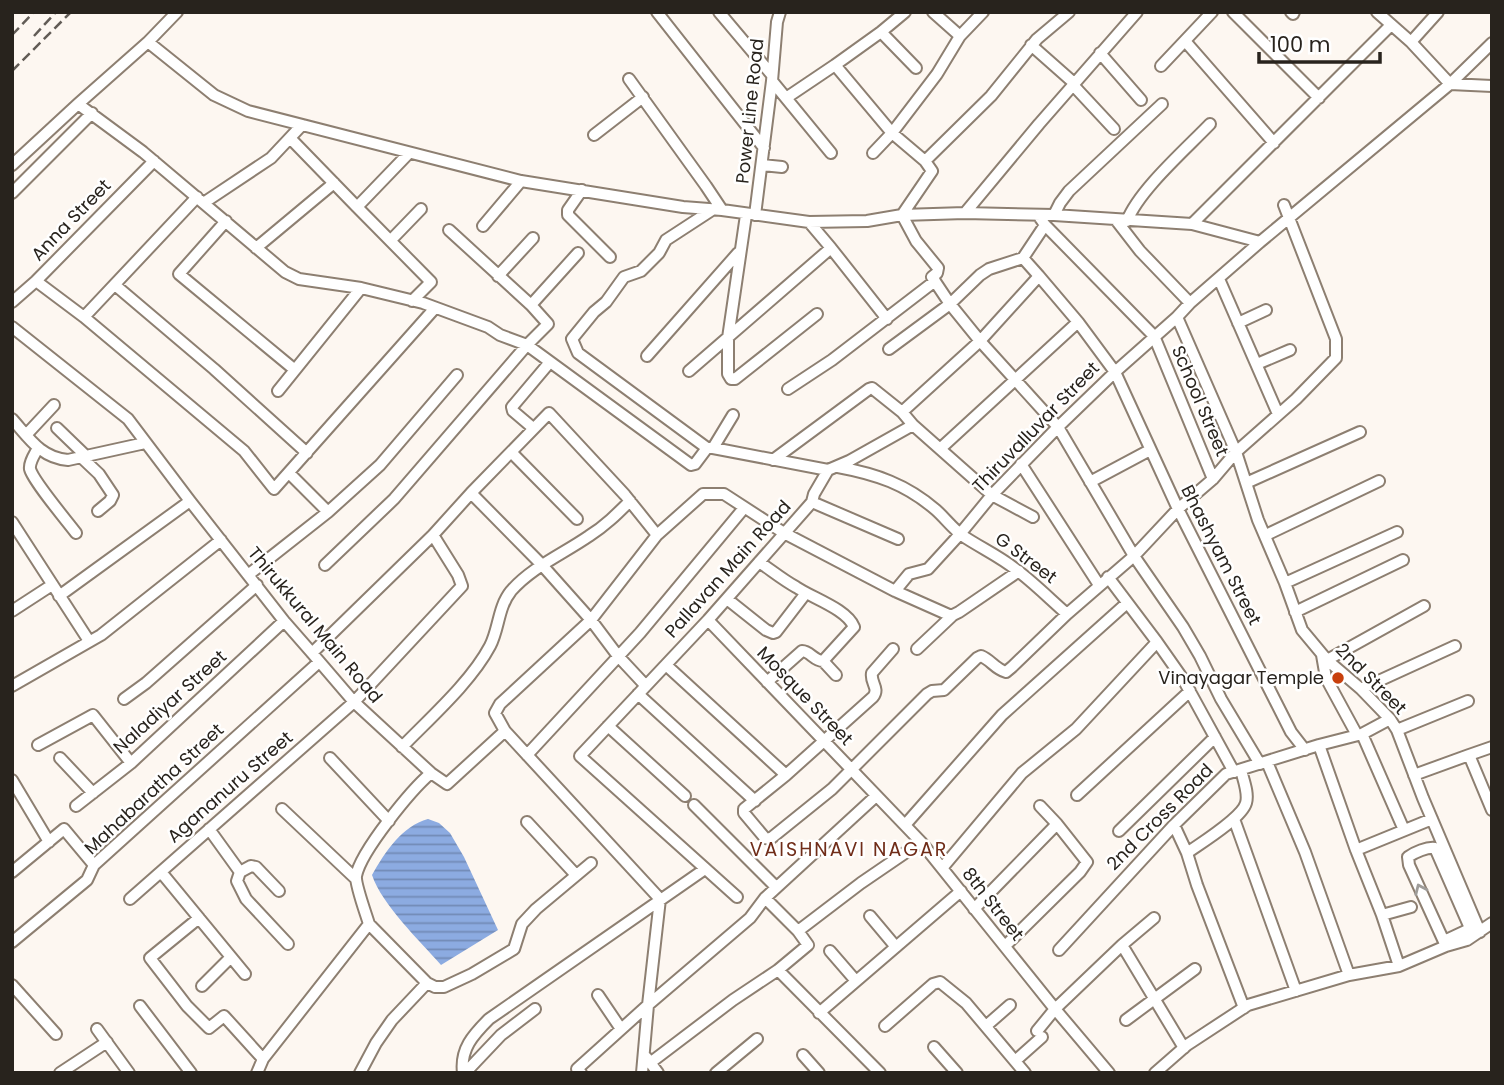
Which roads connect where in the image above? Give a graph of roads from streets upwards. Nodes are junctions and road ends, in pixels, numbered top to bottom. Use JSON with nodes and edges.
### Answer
{"nodes":[{"id":1,"x":177,"y":12,"type":"edge"},
{"id":2,"x":657,"y":12,"type":"edge"},
{"id":3,"x":719,"y":12,"type":"edge"},
{"id":4,"x":780,"y":12,"type":"edge"},
{"id":5,"x":905,"y":12,"type":"edge"},
{"id":6,"x":933,"y":12,"type":"edge"},
{"id":7,"x":982,"y":12,"type":"edge"},
{"id":8,"x":1069,"y":12,"type":"edge"},
{"id":9,"x":1138,"y":12,"type":"edge"},
{"id":10,"x":1212,"y":12,"type":"edge"},
{"id":11,"x":1233,"y":12,"type":"edge"},
{"id":12,"x":1377,"y":12,"type":"edge"},
{"id":13,"x":1438,"y":12,"type":"edge"},
{"id":14,"x":1391,"y":25,"type":"junction"},
{"id":15,"x":881,"y":32,"type":"junction"},
{"id":16,"x":960,"y":36,"type":"junction"},
{"id":17,"x":1185,"y":41,"type":"junction"},
{"id":18,"x":148,"y":42,"type":"junction"},
{"id":19,"x":1410,"y":42,"type":"junction"},
{"id":20,"x":1492,"y":43,"type":"edge"},
{"id":21,"x":1031,"y":45,"type":"junction"},
{"id":22,"x":1100,"y":53,"type":"junction"},
{"id":23,"x":835,"y":65,"type":"junction"},
{"id":24,"x":1161,"y":66,"type":"dead end"},
{"id":25,"x":916,"y":68,"type":"dead end"},
{"id":26,"x":772,"y":78,"type":"junction"},
{"id":27,"x":629,"y":79,"type":"dead end"},
{"id":28,"x":1450,"y":83,"type":"junction"},
{"id":29,"x":1074,"y":84,"type":"junction"},
{"id":30,"x":1492,"y":86,"type":"edge"},
{"id":31,"x":643,"y":97,"type":"junction"},
{"id":32,"x":786,"y":98,"type":"junction"},
{"id":33,"x":1318,"y":98,"type":"junction"},
{"id":34,"x":1141,"y":100,"type":"dead end"},
{"id":35,"x":78,"y":104,"type":"junction"},
{"id":36,"x":1162,"y":104,"type":"dead end"},
{"id":37,"x":92,"y":113,"type":"junction"},
{"id":38,"x":1210,"y":124,"type":"dead end"},
{"id":39,"x":302,"y":125,"type":"junction"},
{"id":40,"x":1114,"y":129,"type":"dead end"},
{"id":41,"x":891,"y":132,"type":"junction"},
{"id":42,"x":594,"y":135,"type":"dead end"},
{"id":43,"x":290,"y":138,"type":"junction"},
{"id":44,"x":1273,"y":142,"type":"junction"},
{"id":45,"x":764,"y":148,"type":"junction"},
{"id":46,"x":409,"y":153,"type":"junction"},
{"id":47,"x":831,"y":153,"type":"dead end"},
{"id":48,"x":873,"y":153,"type":"dead end"},
{"id":49,"x":154,"y":161,"type":"junction"},
{"id":50,"x":925,"y":162,"type":"junction"},
{"id":51,"x":12,"y":164,"type":"edge"},
{"id":52,"x":762,"y":165,"type":"junction"},
{"id":53,"x":782,"y":167,"type":"dead end"},
{"id":54,"x":521,"y":181,"type":"junction"},
{"id":55,"x":334,"y":183,"type":"junction"},
{"id":56,"x":582,"y":190,"type":"junction"},
{"id":57,"x":12,"y":193,"type":"edge"},
{"id":58,"x":201,"y":200,"type":"junction"},
{"id":59,"x":1284,"y":205,"type":"dead end"},
{"id":60,"x":357,"y":207,"type":"junction"},
{"id":61,"x":421,"y":209,"type":"dead end"},
{"id":62,"x":717,"y":210,"type":"junction"},
{"id":63,"x":965,"y":213,"type":"junction"},
{"id":64,"x":751,"y":215,"type":"junction"},
{"id":65,"x":902,"y":215,"type":"junction"},
{"id":66,"x":1038,"y":215,"type":"junction"},
{"id":67,"x":1054,"y":215,"type":"junction"},
{"id":68,"x":1289,"y":218,"type":"junction"},
{"id":69,"x":1121,"y":220,"type":"junction"},
{"id":70,"x":226,"y":222,"type":"junction"},
{"id":71,"x":809,"y":222,"type":"junction"},
{"id":72,"x":1045,"y":225,"type":"junction"},
{"id":73,"x":1192,"y":225,"type":"junction"},
{"id":74,"x":483,"y":226,"type":"dead end"},
{"id":75,"x":449,"y":230,"type":"dead end"},
{"id":76,"x":533,"y":238,"type":"dead end"},
{"id":77,"x":391,"y":240,"type":"junction"},
{"id":78,"x":1260,"y":242,"type":"junction"},
{"id":79,"x":256,"y":248,"type":"junction"},
{"id":80,"x":831,"y":248,"type":"junction"},
{"id":81,"x":739,"y":252,"type":"junction"},
{"id":82,"x":578,"y":253,"type":"dead end"},
{"id":83,"x":610,"y":257,"type":"dead end"},
{"id":84,"x":1023,"y":258,"type":"junction"},
{"id":85,"x":498,"y":276,"type":"junction"},
{"id":86,"x":1039,"y":276,"type":"junction"},
{"id":87,"x":1219,"y":279,"type":"junction"},
{"id":88,"x":36,"y":281,"type":"junction"},
{"id":89,"x":934,"y":281,"type":"junction"},
{"id":90,"x":115,"y":285,"type":"junction"},
{"id":91,"x":361,"y":288,"type":"junction"},
{"id":92,"x":412,"y":301,"type":"junction"},
{"id":93,"x":12,"y":302,"type":"edge"},
{"id":94,"x":1190,"y":303,"type":"junction"},
{"id":95,"x":950,"y":304,"type":"junction"},
{"id":96,"x":531,"y":305,"type":"junction"},
{"id":97,"x":435,"y":308,"type":"junction"},
{"id":98,"x":1266,"y":310,"type":"dead end"},
{"id":99,"x":817,"y":314,"type":"dead end"},
{"id":100,"x":84,"y":317,"type":"junction"},
{"id":101,"x":1177,"y":317,"type":"junction"},
{"id":102,"x":887,"y":319,"type":"junction"},
{"id":103,"x":1079,"y":323,"type":"junction"},
{"id":104,"x":1238,"y":323,"type":"junction"},
{"id":105,"x":12,"y":327,"type":"edge"},
{"id":106,"x":1154,"y":336,"type":"junction"},
{"id":107,"x":728,"y":338,"type":"junction"},
{"id":108,"x":980,"y":341,"type":"junction"},
{"id":109,"x":527,"y":345,"type":"junction"},
{"id":110,"x":889,"y":348,"type":"dead end"},
{"id":111,"x":1290,"y":350,"type":"dead end"},
{"id":112,"x":647,"y":356,"type":"dead end"},
{"id":113,"x":550,"y":362,"type":"junction"},
{"id":114,"x":1257,"y":364,"type":"junction"},
{"id":115,"x":295,"y":370,"type":"junction"},
{"id":116,"x":689,"y":371,"type":"dead end"},
{"id":117,"x":1115,"y":372,"type":"junction"},
{"id":118,"x":457,"y":375,"type":"dead end"},
{"id":119,"x":1015,"y":381,"type":"junction"},
{"id":120,"x":788,"y":389,"type":"dead end"},
{"id":121,"x":278,"y":391,"type":"dead end"},
{"id":122,"x":54,"y":405,"type":"dead end"},
{"id":123,"x":902,"y":412,"type":"junction"},
{"id":124,"x":1278,"y":414,"type":"junction"},
{"id":125,"x":733,"y":415,"type":"dead end"},
{"id":126,"x":12,"y":419,"type":"edge"},
{"id":127,"x":913,"y":425,"type":"junction"},
{"id":128,"x":1058,"y":427,"type":"junction"},
{"id":129,"x":57,"y":428,"type":"dead end"},
{"id":130,"x":533,"y":429,"type":"junction"},
{"id":131,"x":1360,"y":432,"type":"dead end"},
{"id":132,"x":26,"y":435,"type":"junction"},
{"id":133,"x":145,"y":443,"type":"junction"},
{"id":134,"x":38,"y":448,"type":"junction"},
{"id":135,"x":710,"y":448,"type":"junction"},
{"id":136,"x":941,"y":448,"type":"junction"},
{"id":137,"x":1150,"y":450,"type":"junction"},
{"id":138,"x":511,"y":452,"type":"junction"},
{"id":139,"x":1236,"y":452,"type":"junction"},
{"id":140,"x":307,"y":453,"type":"junction"},
{"id":141,"x":84,"y":456,"type":"junction"},
{"id":142,"x":773,"y":460,"type":"junction"},
{"id":143,"x":1021,"y":464,"type":"junction"},
{"id":144,"x":832,"y":469,"type":"junction"},
{"id":145,"x":289,"y":473,"type":"junction"},
{"id":146,"x":1213,"y":479,"type":"junction"},
{"id":147,"x":1379,"y":481,"type":"dead end"},
{"id":148,"x":1090,"y":482,"type":"junction"},
{"id":149,"x":1246,"y":483,"type":"junction"},
{"id":150,"x":471,"y":493,"type":"junction"},
{"id":151,"x":992,"y":495,"type":"junction"},
{"id":152,"x":190,"y":501,"type":"junction"},
{"id":153,"x":630,"y":501,"type":"junction"},
{"id":154,"x":812,"y":502,"type":"junction"},
{"id":155,"x":744,"y":508,"type":"junction"},
{"id":156,"x":1178,"y":509,"type":"junction"},
{"id":157,"x":98,"y":511,"type":"dead end"},
{"id":158,"x":328,"y":512,"type":"junction"},
{"id":159,"x":1033,"y":517,"type":"dead end"},
{"id":160,"x":577,"y":519,"type":"dead end"},
{"id":161,"x":12,"y":522,"type":"edge"},
{"id":162,"x":1397,"y":532,"type":"dead end"},
{"id":163,"x":76,"y":533,"type":"dead end"},
{"id":164,"x":784,"y":533,"type":"junction"},
{"id":165,"x":960,"y":534,"type":"junction"},
{"id":166,"x":16,"y":535,"type":"edge"},
{"id":167,"x":433,"y":535,"type":"junction"},
{"id":168,"x":657,"y":535,"type":"junction"},
{"id":169,"x":1266,"y":535,"type":"junction"},
{"id":170,"x":898,"y":539,"type":"dead end"},
{"id":171,"x":221,"y":540,"type":"junction"},
{"id":172,"x":1134,"y":556,"type":"junction"},
{"id":173,"x":1403,"y":560,"type":"dead end"},
{"id":174,"x":759,"y":562,"type":"junction"},
{"id":175,"x":325,"y":565,"type":"dead end"},
{"id":176,"x":542,"y":565,"type":"junction"},
{"id":177,"x":1019,"y":571,"type":"junction"},
{"id":178,"x":248,"y":575,"type":"junction"},
{"id":179,"x":1104,"y":581,"type":"junction"},
{"id":180,"x":1285,"y":583,"type":"junction"},
{"id":181,"x":52,"y":585,"type":"junction"},
{"id":182,"x":257,"y":585,"type":"junction"},
{"id":183,"x":895,"y":591,"type":"junction"},
{"id":184,"x":806,"y":593,"type":"junction"},
{"id":185,"x":59,"y":596,"type":"junction"},
{"id":186,"x":726,"y":599,"type":"junction"},
{"id":187,"x":1127,"y":603,"type":"junction"},
{"id":188,"x":1424,"y":606,"type":"dead end"},
{"id":189,"x":12,"y":611,"type":"edge"},
{"id":190,"x":1295,"y":612,"type":"junction"},
{"id":191,"x":1067,"y":614,"type":"junction"},
{"id":192,"x":953,"y":615,"type":"junction"},
{"id":193,"x":591,"y":620,"type":"junction"},
{"id":194,"x":708,"y":620,"type":"junction"},
{"id":195,"x":284,"y":621,"type":"junction"},
{"id":196,"x":89,"y":641,"type":"junction"},
{"id":197,"x":1157,"y":642,"type":"junction"},
{"id":198,"x":1455,"y":646,"type":"dead end"},
{"id":199,"x":893,"y":649,"type":"dead end"},
{"id":200,"x":917,"y":649,"type":"dead end"},
{"id":201,"x":618,"y":656,"type":"junction"},
{"id":202,"x":1324,"y":657,"type":"junction"},
{"id":203,"x":315,"y":658,"type":"junction"},
{"id":204,"x":823,"y":661,"type":"junction"},
{"id":205,"x":666,"y":665,"type":"junction"},
{"id":206,"x":835,"y":675,"type":"dead end"},
{"id":207,"x":767,"y":682,"type":"junction"},
{"id":208,"x":12,"y":686,"type":"edge"},
{"id":209,"x":1361,"y":689,"type":"junction"},
{"id":210,"x":642,"y":690,"type":"junction"},
{"id":211,"x":1190,"y":691,"type":"junction"},
{"id":212,"x":124,"y":699,"type":"dead end"},
{"id":213,"x":1468,"y":701,"type":"dead end"},
{"id":214,"x":354,"y":702,"type":"junction"},
{"id":215,"x":1390,"y":719,"type":"junction"},
{"id":216,"x":608,"y":726,"type":"junction"},
{"id":217,"x":1397,"y":730,"type":"junction"},
{"id":218,"x":505,"y":731,"type":"junction"},
{"id":219,"x":1360,"y":734,"type":"junction"},
{"id":220,"x":1215,"y":737,"type":"junction"},
{"id":221,"x":824,"y":741,"type":"junction"},
{"id":222,"x":38,"y":745,"type":"dead end"},
{"id":223,"x":1320,"y":745,"type":"junction"},
{"id":224,"x":402,"y":747,"type":"junction"},
{"id":225,"x":1492,"y":747,"type":"edge"},
{"id":226,"x":1305,"y":750,"type":"junction"},
{"id":227,"x":527,"y":755,"type":"junction"},
{"id":228,"x":1469,"y":755,"type":"junction"},
{"id":229,"x":60,"y":758,"type":"dead end"},
{"id":230,"x":330,"y":758,"type":"dead end"},
{"id":231,"x":131,"y":763,"type":"junction"},
{"id":232,"x":1264,"y":763,"type":"junction"},
{"id":233,"x":852,"y":770,"type":"junction"},
{"id":234,"x":1237,"y":771,"type":"junction"},
{"id":235,"x":431,"y":773,"type":"junction"},
{"id":236,"x":786,"y":775,"type":"junction"},
{"id":237,"x":1414,"y":775,"type":"junction"},
{"id":238,"x":12,"y":780,"type":"edge"},
{"id":239,"x":93,"y":793,"type":"junction"},
{"id":240,"x":1077,"y":795,"type":"dead end"},
{"id":241,"x":685,"y":796,"type":"dead end"},
{"id":242,"x":876,"y":796,"type":"junction"},
{"id":243,"x":755,"y":801,"type":"junction"},
{"id":244,"x":694,"y":805,"type":"dead end"},
{"id":245,"x":76,"y":806,"type":"dead end"},
{"id":246,"x":1040,"y":806,"type":"dead end"},
{"id":247,"x":282,"y":809,"type":"dead end"},
{"id":248,"x":1492,"y":810,"type":"edge"},
{"id":249,"x":1234,"y":819,"type":"junction"},
{"id":250,"x":1433,"y":819,"type":"junction"},
{"id":251,"x":389,"y":821,"type":"junction"},
{"id":252,"x":527,"y":822,"type":"dead end"},
{"id":253,"x":1057,"y":824,"type":"junction"},
{"id":254,"x":905,"y":825,"type":"junction"},
{"id":255,"x":1174,"y":825,"type":"junction"},
{"id":256,"x":209,"y":829,"type":"junction"},
{"id":257,"x":1404,"y":830,"type":"junction"},
{"id":258,"x":1119,"y":831,"type":"dead end"},
{"id":259,"x":49,"y":842,"type":"junction"},
{"id":260,"x":921,"y":842,"type":"junction"},
{"id":261,"x":1356,"y":850,"type":"junction"},
{"id":262,"x":1187,"y":853,"type":"junction"},
{"id":263,"x":591,"y":863,"type":"dead end"},
{"id":264,"x":94,"y":865,"type":"junction"},
{"id":265,"x":943,"y":867,"type":"junction"},
{"id":266,"x":705,"y":869,"type":"junction"},
{"id":267,"x":12,"y":872,"type":"edge"},
{"id":268,"x":161,"y":872,"type":"junction"},
{"id":269,"x":240,"y":872,"type":"junction"},
{"id":270,"x":576,"y":875,"type":"junction"},
{"id":271,"x":355,"y":878,"type":"junction"},
{"id":272,"x":776,"y":887,"type":"junction"},
{"id":273,"x":279,"y":891,"type":"dead end"},
{"id":274,"x":961,"y":891,"type":"junction"},
{"id":275,"x":737,"y":897,"type":"dead end"},
{"id":276,"x":765,"y":898,"type":"junction"},
{"id":277,"x":130,"y":899,"type":"dead end"},
{"id":278,"x":660,"y":899,"type":"junction"},
{"id":279,"x":1411,"y":907,"type":"dead end"},
{"id":280,"x":974,"y":909,"type":"junction"},
{"id":281,"x":1382,"y":915,"type":"junction"},
{"id":282,"x":870,"y":916,"type":"dead end"},
{"id":283,"x":199,"y":918,"type":"junction"},
{"id":284,"x":1154,"y":918,"type":"dead end"},
{"id":285,"x":1492,"y":923,"type":"edge"},
{"id":286,"x":369,"y":924,"type":"junction"},
{"id":287,"x":1476,"y":928,"type":"junction"},
{"id":288,"x":797,"y":931,"type":"junction"},
{"id":289,"x":12,"y":942,"type":"edge"},
{"id":290,"x":288,"y":944,"type":"dead end"},
{"id":291,"x":1445,"y":944,"type":"junction"},
{"id":292,"x":1122,"y":945,"type":"junction"},
{"id":293,"x":1005,"y":946,"type":"junction"},
{"id":294,"x":895,"y":947,"type":"junction"},
{"id":295,"x":1059,"y":950,"type":"dead end"},
{"id":296,"x":830,"y":951,"type":"dead end"},
{"id":297,"x":231,"y":957,"type":"junction"},
{"id":298,"x":1399,"y":966,"type":"junction"},
{"id":299,"x":1195,"y":969,"type":"dead end"},
{"id":300,"x":778,"y":970,"type":"junction"},
{"id":301,"x":245,"y":974,"type":"dead end"},
{"id":302,"x":1349,"y":975,"type":"junction"},
{"id":303,"x":856,"y":981,"type":"junction"},
{"id":304,"x":427,"y":983,"type":"junction"},
{"id":305,"x":12,"y":985,"type":"edge"},
{"id":306,"x":202,"y":986,"type":"dead end"},
{"id":307,"x":1296,"y":991,"type":"junction"},
{"id":308,"x":598,"y":995,"type":"dead end"},
{"id":309,"x":1154,"y":998,"type":"junction"},
{"id":310,"x":648,"y":1005,"type":"junction"},
{"id":311,"x":1010,"y":1005,"type":"dead end"},
{"id":312,"x":140,"y":1006,"type":"dead end"},
{"id":313,"x":1244,"y":1008,"type":"junction"},
{"id":314,"x":535,"y":1009,"type":"dead end"},
{"id":315,"x":1055,"y":1009,"type":"junction"},
{"id":316,"x":819,"y":1013,"type":"junction"},
{"id":317,"x":1126,"y":1020,"type":"dead end"},
{"id":318,"x":885,"y":1026,"type":"dead end"},
{"id":319,"x":986,"y":1026,"type":"junction"},
{"id":320,"x":97,"y":1029,"type":"dead end"},
{"id":321,"x":621,"y":1029,"type":"junction"},
{"id":322,"x":56,"y":1034,"type":"dead end"},
{"id":323,"x":757,"y":1039,"type":"dead end"},
{"id":324,"x":107,"y":1042,"type":"junction"},
{"id":325,"x":934,"y":1048,"type":"dead end"},
{"id":326,"x":1184,"y":1048,"type":"junction"},
{"id":327,"x":803,"y":1055,"type":"dead end"},
{"id":328,"x":263,"y":1059,"type":"junction"},
{"id":329,"x":647,"y":1059,"type":"junction"},
{"id":330,"x":1015,"y":1061,"type":"junction"},
{"id":331,"x":577,"y":1071,"type":"edge"},
{"id":332,"x":60,"y":1073,"type":"edge"},
{"id":333,"x":129,"y":1073,"type":"edge"},
{"id":334,"x":191,"y":1073,"type":"edge"},
{"id":335,"x":257,"y":1073,"type":"edge"},
{"id":336,"x":360,"y":1073,"type":"edge"},
{"id":337,"x":464,"y":1073,"type":"edge"},
{"id":338,"x":642,"y":1073,"type":"edge"},
{"id":339,"x":658,"y":1073,"type":"edge"},
{"id":340,"x":716,"y":1073,"type":"edge"},
{"id":341,"x":819,"y":1073,"type":"edge"},
{"id":342,"x":880,"y":1073,"type":"edge"},
{"id":343,"x":957,"y":1073,"type":"edge"},
{"id":344,"x":1025,"y":1073,"type":"edge"},
{"id":345,"x":1109,"y":1073,"type":"edge"},
{"id":346,"x":1155,"y":1073,"type":"edge"}],
"edges":[{"from":1,"to":18,"type":"street"},
{"from":2,"to":45,"type":"street"},
{"from":3,"to":26,"type":"street"},
{"from":4,"to":26,"type":"street","name":"Power Line Road"},
{"from":5,"to":15,"type":"street"},
{"from":6,"to":16,"type":"street"},
{"from":7,"to":16,"type":"street"},
{"from":8,"to":21,"type":"street"},
{"from":9,"to":22,"type":"street"},
{"from":10,"to":17,"type":"street"},
{"from":11,"to":33,"type":"street"},
{"from":12,"to":14,"type":"street"},
{"from":13,"to":19,"type":"street"},
{"from":14,"to":19,"type":"street"},
{"from":14,"to":33,"type":"street"},
{"from":15,"to":23,"type":"street"},
{"from":15,"to":25,"type":"street"},
{"from":16,"to":41,"type":"street"},
{"from":17,"to":24,"type":"street"},
{"from":17,"to":44,"type":"street"},
{"from":18,"to":35,"type":"street"},
{"from":18,"to":39,"type":"street"},
{"from":19,"to":28,"type":"street"},
{"from":20,"to":28,"type":"street","name":"Thiruvalluvar Street"},
{"from":21,"to":29,"type":"street"},
{"from":21,"to":50,"type":"street"},
{"from":22,"to":29,"type":"street"},
{"from":22,"to":34,"type":"street"},
{"from":23,"to":32,"type":"street"},
{"from":23,"to":41,"type":"street"},
{"from":26,"to":32,"type":"street"},
{"from":26,"to":45,"type":"street","name":"Power Line Road"},
{"from":27,"to":31,"type":"street"},
{"from":28,"to":30,"type":"street"},
{"from":28,"to":68,"type":"street","name":"Thiruvalluvar Street"},
{"from":29,"to":40,"type":"street"},
{"from":29,"to":63,"type":"street"},
{"from":31,"to":42,"type":"street"},
{"from":31,"to":62,"type":"street"},
{"from":32,"to":47,"type":"street"},
{"from":33,"to":44,"type":"street"},
{"from":35,"to":37,"type":"street"},
{"from":35,"to":51,"type":"street"},
{"from":36,"to":67,"type":"street"},
{"from":37,"to":49,"type":"street"},
{"from":37,"to":57,"type":"street"},
{"from":38,"to":69,"type":"street"},
{"from":39,"to":43,"type":"street"},
{"from":39,"to":46,"type":"street"},
{"from":41,"to":48,"type":"street"},
{"from":41,"to":50,"type":"street"},
{"from":43,"to":55,"type":"street"},
{"from":43,"to":58,"type":"street"},
{"from":44,"to":73,"type":"street"},
{"from":45,"to":52,"type":"street","name":"Power Line Road"},
{"from":46,"to":54,"type":"street"},
{"from":46,"to":60,"type":"street"},
{"from":49,"to":58,"type":"street"},
{"from":49,"to":88,"type":"street","name":"Anna Street"},
{"from":50,"to":65,"type":"street"},
{"from":52,"to":53,"type":"street"},
{"from":52,"to":64,"type":"street","name":"Power Line Road"},
{"from":54,"to":56,"type":"street"},
{"from":54,"to":74,"type":"street"},
{"from":55,"to":60,"type":"street"},
{"from":55,"to":79,"type":"street"},
{"from":56,"to":62,"type":"street"},
{"from":56,"to":83,"type":"street"},
{"from":58,"to":70,"type":"street"},
{"from":58,"to":90,"type":"street"},
{"from":59,"to":68,"type":"street"},
{"from":60,"to":77,"type":"street"},
{"from":61,"to":77,"type":"street"},
{"from":62,"to":64,"type":"street"},
{"from":62,"to":135,"type":"street"},
{"from":63,"to":65,"type":"street"},
{"from":63,"to":66,"type":"street"},
{"from":64,"to":71,"type":"street"},
{"from":64,"to":81,"type":"street","name":"Power Line Road"},
{"from":65,"to":71,"type":"street"},
{"from":65,"to":89,"type":"street"},
{"from":66,"to":67,"type":"street"},
{"from":66,"to":72,"type":"street"},
{"from":67,"to":69,"type":"street"},
{"from":68,"to":78,"type":"street","name":"Thiruvalluvar Street"},
{"from":68,"to":124,"type":"street"},
{"from":69,"to":73,"type":"street"},
{"from":69,"to":94,"type":"street"},
{"from":70,"to":79,"type":"street"},
{"from":70,"to":115,"type":"street"},
{"from":71,"to":80,"type":"street"},
{"from":72,"to":84,"type":"street"},
{"from":72,"to":106,"type":"street"},
{"from":73,"to":78,"type":"street"},
{"from":75,"to":85,"type":"street"},
{"from":76,"to":85,"type":"street"},
{"from":77,"to":92,"type":"street"},
{"from":78,"to":87,"type":"street","name":"Thiruvalluvar Street"},
{"from":79,"to":91,"type":"street"},
{"from":80,"to":102,"type":"street"},
{"from":80,"to":107,"type":"street"},
{"from":81,"to":107,"type":"street","name":"Power Line Road"},
{"from":81,"to":112,"type":"street"},
{"from":82,"to":96,"type":"street"},
{"from":84,"to":86,"type":"street","name":"Bhashyam Street"},
{"from":84,"to":95,"type":"street"},
{"from":85,"to":96,"type":"street"},
{"from":86,"to":103,"type":"street","name":"Bhashyam Street"},
{"from":86,"to":108,"type":"street"},
{"from":87,"to":94,"type":"street","name":"Thiruvalluvar Street"},
{"from":87,"to":104,"type":"street"},
{"from":88,"to":93,"type":"street","name":"Anna Street"},
{"from":88,"to":100,"type":"street"},
{"from":89,"to":95,"type":"street"},
{"from":89,"to":102,"type":"street"},
{"from":90,"to":100,"type":"street"},
{"from":90,"to":140,"type":"street"},
{"from":91,"to":92,"type":"street"},
{"from":91,"to":115,"type":"street"},
{"from":92,"to":97,"type":"street"},
{"from":94,"to":101,"type":"street","name":"Thiruvalluvar Street"},
{"from":95,"to":108,"type":"street"},
{"from":95,"to":110,"type":"street"},
{"from":96,"to":109,"type":"street"},
{"from":97,"to":109,"type":"street"},
{"from":97,"to":140,"type":"street"},
{"from":98,"to":104,"type":"street"},
{"from":99,"to":107,"type":"street","name":"Power Line Road"},
{"from":100,"to":145,"type":"street"},
{"from":101,"to":106,"type":"street","name":"Thiruvalluvar Street"},
{"from":101,"to":139,"type":"street","name":"2nd Street"},
{"from":102,"to":120,"type":"street"},
{"from":103,"to":117,"type":"street","name":"Bhashyam Street"},
{"from":103,"to":119,"type":"street"},
{"from":104,"to":114,"type":"street"},
{"from":105,"to":133,"type":"street","name":"Thirukkural Main Road"},
{"from":106,"to":117,"type":"street","name":"Thiruvalluvar Street"},
{"from":106,"to":146,"type":"street","name":"School Street"},
{"from":107,"to":116,"type":"street"},
{"from":108,"to":119,"type":"street"},
{"from":108,"to":123,"type":"street"},
{"from":109,"to":113,"type":"street"},
{"from":109,"to":175,"type":"street"},
{"from":111,"to":114,"type":"street"},
{"from":113,"to":130,"type":"street"},
{"from":113,"to":135,"type":"street"},
{"from":114,"to":124,"type":"street"},
{"from":115,"to":121,"type":"street"},
{"from":117,"to":128,"type":"street","name":"Thiruvalluvar Street"},
{"from":117,"to":137,"type":"street","name":"Bhashyam Street"},
{"from":118,"to":158,"type":"street"},
{"from":119,"to":128,"type":"street"},
{"from":119,"to":136,"type":"street"},
{"from":122,"to":132,"type":"street"},
{"from":123,"to":127,"type":"street"},
{"from":123,"to":142,"type":"street"},
{"from":124,"to":139,"type":"street"},
{"from":125,"to":135,"type":"street"},
{"from":126,"to":132,"type":"street"},
{"from":127,"to":136,"type":"street"},
{"from":127,"to":144,"type":"street"},
{"from":128,"to":143,"type":"street","name":"Thiruvalluvar Street"},
{"from":128,"to":148,"type":"street"},
{"from":129,"to":141,"type":"street"},
{"from":130,"to":138,"type":"street","name":"Mahabaratha Street"},
{"from":130,"to":153,"type":"street"},
{"from":131,"to":149,"type":"street"},
{"from":132,"to":134,"type":"street"},
{"from":133,"to":141,"type":"street"},
{"from":133,"to":152,"type":"street","name":"Thirukkural Main Road"},
{"from":134,"to":141,"type":"street"},
{"from":134,"to":163,"type":"street"},
{"from":135,"to":142,"type":"street","name":"G Street"},
{"from":136,"to":151,"type":"street"},
{"from":137,"to":148,"type":"street"},
{"from":137,"to":156,"type":"street","name":"Bhashyam Street"},
{"from":138,"to":150,"type":"street","name":"Mahabaratha Street"},
{"from":138,"to":160,"type":"street"},
{"from":139,"to":146,"type":"street"},
{"from":139,"to":149,"type":"street","name":"2nd Street"},
{"from":140,"to":145,"type":"street"},
{"from":141,"to":157,"type":"street"},
{"from":142,"to":144,"type":"street","name":"G Street"},
{"from":143,"to":151,"type":"street","name":"Thiruvalluvar Street"},
{"from":143,"to":179,"type":"street"},
{"from":144,"to":154,"type":"street","name":"Pallavan Main Road"},
{"from":144,"to":165,"type":"street","name":"G Street"},
{"from":145,"to":158,"type":"street"},
{"from":146,"to":156,"type":"street"},
{"from":147,"to":169,"type":"street"},
{"from":148,"to":172,"type":"street"},
{"from":149,"to":169,"type":"street","name":"2nd Street"},
{"from":150,"to":167,"type":"street","name":"Mahabaratha Street"},
{"from":150,"to":176,"type":"street"},
{"from":151,"to":159,"type":"street"},
{"from":151,"to":165,"type":"street","name":"Thiruvalluvar Street"},
{"from":152,"to":171,"type":"street","name":"Thirukkural Main Road"},
{"from":152,"to":185,"type":"street"},
{"from":153,"to":168,"type":"street"},
{"from":153,"to":176,"type":"street"},
{"from":154,"to":164,"type":"street","name":"Pallavan Main Road"},
{"from":154,"to":170,"type":"street"},
{"from":155,"to":164,"type":"street"},
{"from":155,"to":168,"type":"street"},
{"from":155,"to":201,"type":"street"},
{"from":156,"to":172,"type":"street"},
{"from":156,"to":226,"type":"street","name":"Bhashyam Street"},
{"from":158,"to":178,"type":"street"},
{"from":161,"to":166,"type":"street"},
{"from":162,"to":180,"type":"street"},
{"from":164,"to":174,"type":"street","name":"Pallavan Main Road"},
{"from":164,"to":183,"type":"street"},
{"from":165,"to":177,"type":"street","name":"G Street"},
{"from":165,"to":183,"type":"street","name":"Thiruvalluvar Street"},
{"from":166,"to":181,"type":"street"},
{"from":167,"to":203,"type":"street","name":"Mahabaratha Street"},
{"from":167,"to":214,"type":"street","name":"Agananuru Street"},
{"from":168,"to":193,"type":"street"},
{"from":169,"to":180,"type":"street","name":"2nd Street"},
{"from":171,"to":178,"type":"street","name":"Thirukkural Main Road"},
{"from":171,"to":196,"type":"street"},
{"from":172,"to":179,"type":"street"},
{"from":172,"to":232,"type":"street"},
{"from":173,"to":190,"type":"street"},
{"from":174,"to":184,"type":"street"},
{"from":174,"to":186,"type":"street","name":"Pallavan Main Road"},
{"from":176,"to":193,"type":"street"},
{"from":176,"to":224,"type":"street"},
{"from":177,"to":191,"type":"street","name":"G Street"},
{"from":177,"to":192,"type":"street"},
{"from":178,"to":182,"type":"street","name":"Thirukkural Main Road"},
{"from":179,"to":187,"type":"street"},
{"from":179,"to":191,"type":"street"},
{"from":180,"to":190,"type":"street","name":"2nd Street"},
{"from":181,"to":185,"type":"street"},
{"from":181,"to":189,"type":"street"},
{"from":182,"to":195,"type":"street","name":"Thirukkural Main Road"},
{"from":182,"to":212,"type":"street"},
{"from":183,"to":192,"type":"street"},
{"from":184,"to":186,"type":"street"},
{"from":184,"to":204,"type":"street"},
{"from":185,"to":196,"type":"street"},
{"from":186,"to":194,"type":"street","name":"Pallavan Main Road"},
{"from":187,"to":197,"type":"street"},
{"from":187,"to":254,"type":"street"},
{"from":188,"to":202,"type":"street"},
{"from":190,"to":202,"type":"street","name":"2nd Street"},
{"from":191,"to":233,"type":"street"},
{"from":192,"to":200,"type":"street"},
{"from":193,"to":201,"type":"street"},
{"from":193,"to":218,"type":"street"},
{"from":194,"to":205,"type":"street","name":"Pallavan Main Road"},
{"from":194,"to":207,"type":"street","name":"Mosque Street"},
{"from":195,"to":203,"type":"street","name":"Thirukkural Main Road"},
{"from":195,"to":231,"type":"street","name":"Naladiyar Street"},
{"from":196,"to":208,"type":"street"},
{"from":197,"to":211,"type":"street"},
{"from":197,"to":265,"type":"street"},
{"from":198,"to":209,"type":"street"},
{"from":199,"to":221,"type":"street"},
{"from":201,"to":210,"type":"street"},
{"from":201,"to":227,"type":"street"},
{"from":202,"to":209,"type":"street","name":"2nd Street"},
{"from":202,"to":219,"type":"street"},
{"from":203,"to":214,"type":"street","name":"Thirukkural Main Road"},
{"from":203,"to":264,"type":"street","name":"Mahabaratha Street"},
{"from":204,"to":206,"type":"street"},
{"from":204,"to":207,"type":"street"},
{"from":205,"to":210,"type":"street","name":"Pallavan Main Road"},
{"from":205,"to":236,"type":"street"},
{"from":207,"to":221,"type":"street","name":"Mosque Street"},
{"from":209,"to":215,"type":"street","name":"2nd Street"},
{"from":210,"to":216,"type":"street","name":"Pallavan Main Road"},
{"from":210,"to":243,"type":"street"},
{"from":211,"to":220,"type":"street"},
{"from":211,"to":240,"type":"street"},
{"from":213,"to":217,"type":"street"},
{"from":214,"to":224,"type":"street","name":"Thirukkural Main Road"},
{"from":214,"to":256,"type":"street","name":"Agananuru Street"},
{"from":215,"to":217,"type":"street","name":"2nd Street"},
{"from":215,"to":219,"type":"street","name":"2nd Cross Road"},
{"from":216,"to":241,"type":"street"},
{"from":216,"to":266,"type":"street","name":"Pallavan Main Road"},
{"from":217,"to":237,"type":"street","name":"2nd Street"},
{"from":218,"to":227,"type":"street"},
{"from":218,"to":235,"type":"street"},
{"from":219,"to":223,"type":"street","name":"2nd Cross Road"},
{"from":219,"to":257,"type":"street"},
{"from":220,"to":234,"type":"street"},
{"from":220,"to":258,"type":"street"},
{"from":221,"to":233,"type":"street","name":"Mosque Street"},
{"from":221,"to":236,"type":"street"},
{"from":222,"to":231,"type":"street"},
{"from":223,"to":226,"type":"street","name":"2nd Cross Road"},
{"from":223,"to":261,"type":"street"},
{"from":224,"to":235,"type":"street","name":"Thirukkural Main Road"},
{"from":225,"to":228,"type":"street"},
{"from":226,"to":232,"type":"street","name":"2nd Cross Road"},
{"from":227,"to":278,"type":"street"},
{"from":228,"to":237,"type":"street"},
{"from":228,"to":248,"type":"street"},
{"from":229,"to":239,"type":"street"},
{"from":230,"to":251,"type":"street"},
{"from":231,"to":239,"type":"street","name":"Naladiyar Street"},
{"from":232,"to":234,"type":"street","name":"2nd Cross Road"},
{"from":232,"to":302,"type":"street"},
{"from":233,"to":242,"type":"street","name":"Mosque Street"},
{"from":233,"to":243,"type":"street"},
{"from":234,"to":249,"type":"street"},
{"from":234,"to":255,"type":"street","name":"2nd Cross Road"},
{"from":235,"to":251,"type":"street"},
{"from":236,"to":243,"type":"street"},
{"from":237,"to":250,"type":"street","name":"2nd Street"},
{"from":238,"to":259,"type":"street"},
{"from":239,"to":245,"type":"street","name":"Naladiyar Street"},
{"from":242,"to":254,"type":"street","name":"8th Street"},
{"from":242,"to":272,"type":"street"},
{"from":244,"to":272,"type":"street"},
{"from":246,"to":253,"type":"street"},
{"from":247,"to":271,"type":"street"},
{"from":249,"to":262,"type":"street"},
{"from":249,"to":307,"type":"street"},
{"from":250,"to":257,"type":"street"},
{"from":250,"to":287,"type":"street","name":"2nd Street"},
{"from":251,"to":271,"type":"street"},
{"from":252,"to":270,"type":"street"},
{"from":253,"to":280,"type":"street"},
{"from":253,"to":293,"type":"street"},
{"from":254,"to":260,"type":"street","name":"8th Street"},
{"from":255,"to":262,"type":"street"},
{"from":255,"to":295,"type":"street","name":"2nd Cross Road"},
{"from":256,"to":268,"type":"street","name":"Agananuru Street"},
{"from":256,"to":269,"type":"street"},
{"from":257,"to":261,"type":"street"},
{"from":259,"to":264,"type":"street"},
{"from":259,"to":267,"type":"street"},
{"from":260,"to":265,"type":"street","name":"8th Street"},
{"from":260,"to":288,"type":"street"},
{"from":261,"to":281,"type":"street"},
{"from":262,"to":313,"type":"street"},
{"from":263,"to":270,"type":"street"},
{"from":264,"to":289,"type":"street","name":"Mahabaratha Street"},
{"from":265,"to":274,"type":"street","name":"8th Street"},
{"from":266,"to":275,"type":"street"},
{"from":266,"to":278,"type":"street"},
{"from":268,"to":277,"type":"street","name":"Agananuru Street"},
{"from":268,"to":283,"type":"street"},
{"from":269,"to":273,"type":"street"},
{"from":269,"to":290,"type":"street"},
{"from":270,"to":304,"type":"street"},
{"from":271,"to":286,"type":"street"},
{"from":272,"to":276,"type":"street"},
{"from":274,"to":280,"type":"street","name":"8th Street"},
{"from":274,"to":294,"type":"street"},
{"from":276,"to":288,"type":"street"},
{"from":276,"to":310,"type":"street"},
{"from":278,"to":310,"type":"street"},
{"from":278,"to":337,"type":"street"},
{"from":279,"to":281,"type":"street"},
{"from":280,"to":293,"type":"street","name":"8th Street"},
{"from":281,"to":298,"type":"street"},
{"from":282,"to":294,"type":"street"},
{"from":283,"to":297,"type":"street"},
{"from":283,"to":328,"type":"street"},
{"from":284,"to":292,"type":"street"},
{"from":285,"to":287,"type":"street"},
{"from":286,"to":304,"type":"street"},
{"from":286,"to":328,"type":"street"},
{"from":287,"to":291,"type":"street"},
{"from":291,"to":287,"type":"street","one_way":true},
{"from":288,"to":300,"type":"street"},
{"from":291,"to":298,"type":"street"},
{"from":292,"to":309,"type":"street"},
{"from":292,"to":315,"type":"street"},
{"from":293,"to":315,"type":"street","name":"8th Street"},
{"from":294,"to":303,"type":"street"},
{"from":296,"to":303,"type":"street"},
{"from":297,"to":301,"type":"street"},
{"from":297,"to":306,"type":"street"},
{"from":298,"to":302,"type":"street"},
{"from":299,"to":309,"type":"street"},
{"from":300,"to":316,"type":"street"},
{"from":300,"to":329,"type":"street"},
{"from":302,"to":307,"type":"street"},
{"from":303,"to":316,"type":"street"},
{"from":304,"to":336,"type":"street"},
{"from":305,"to":322,"type":"street"},
{"from":307,"to":313,"type":"street"},
{"from":308,"to":321,"type":"street"},
{"from":309,"to":317,"type":"street"},
{"from":309,"to":326,"type":"street"},
{"from":310,"to":321,"type":"street"},
{"from":310,"to":329,"type":"street"},
{"from":311,"to":319,"type":"street"},
{"from":312,"to":334,"type":"street"},
{"from":313,"to":326,"type":"street"},
{"from":314,"to":337,"type":"street"},
{"from":315,"to":330,"type":"street"},
{"from":315,"to":345,"type":"street","name":"8th Street"},
{"from":316,"to":342,"type":"street"},
{"from":318,"to":319,"type":"street"},
{"from":319,"to":330,"type":"street"},
{"from":320,"to":324,"type":"street"},
{"from":321,"to":331,"type":"street"},
{"from":323,"to":340,"type":"street"},
{"from":324,"to":332,"type":"street"},
{"from":324,"to":333,"type":"street"},
{"from":325,"to":343,"type":"street"},
{"from":326,"to":346,"type":"street"},
{"from":327,"to":341,"type":"street"},
{"from":328,"to":335,"type":"street"},
{"from":329,"to":338,"type":"street"},
{"from":329,"to":339,"type":"street"},
{"from":330,"to":344,"type":"street"}]}
